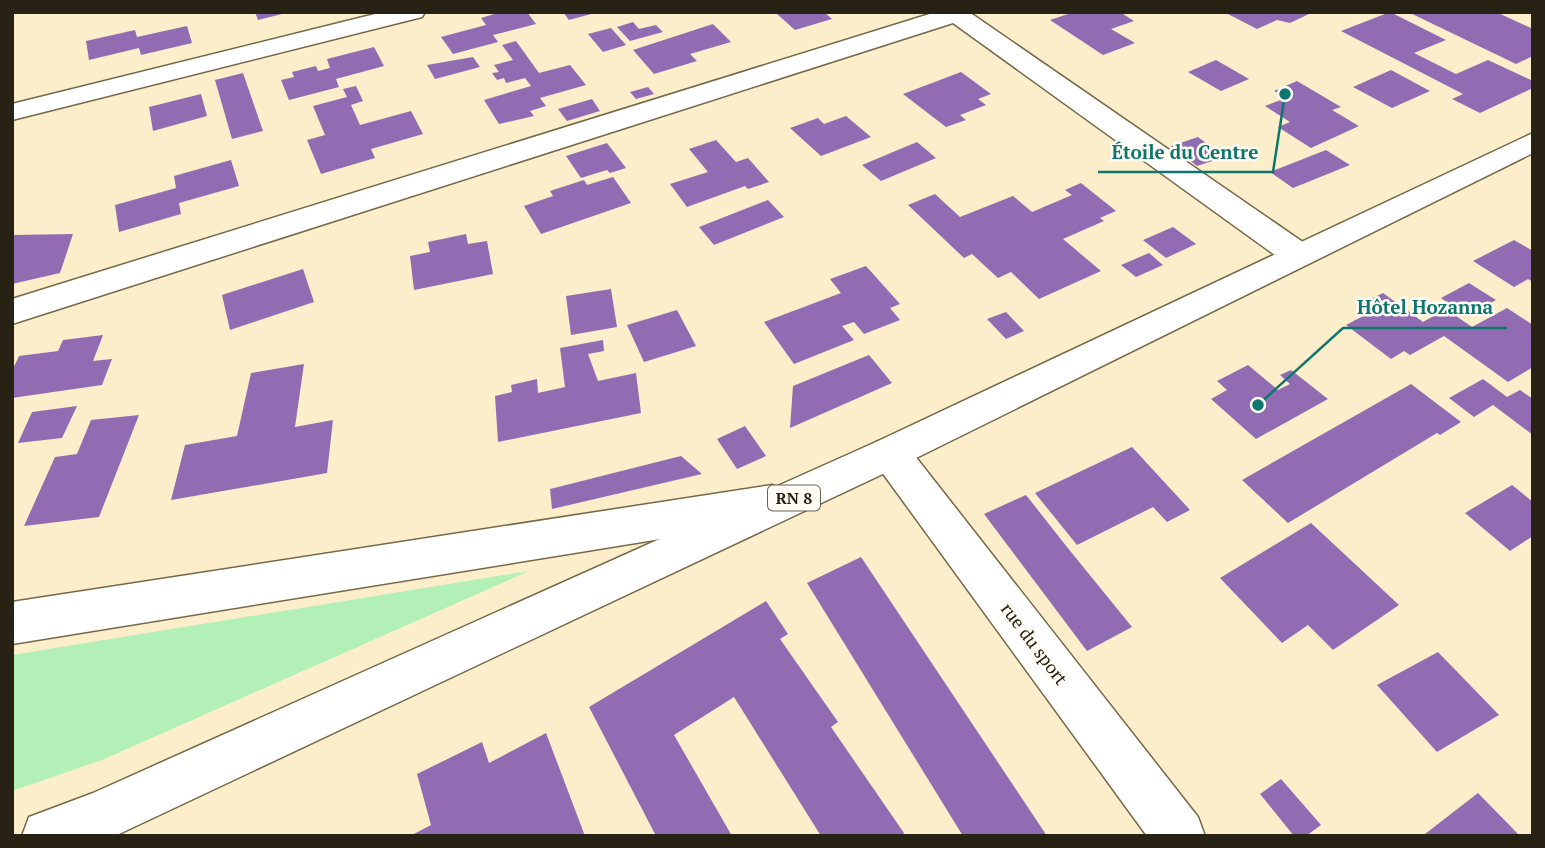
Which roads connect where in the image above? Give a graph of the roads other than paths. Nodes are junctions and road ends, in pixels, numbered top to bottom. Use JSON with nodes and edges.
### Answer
{"nodes":[{"id":1,"x":413,"y":12,"type":"edge"},
{"id":2,"x":954,"y":13,"type":"edge"},
{"id":3,"x":12,"y":112,"type":"edge"},
{"id":4,"x":1533,"y":142,"type":"edge"},
{"id":5,"x":1298,"y":255,"type":"junction"},
{"id":6,"x":12,"y":312,"type":"edge"},
{"id":7,"x":890,"y":453,"type":"junction"},
{"id":8,"x":788,"y":501,"type":"junction"},
{"id":9,"x":12,"y":624,"type":"edge"},
{"id":10,"x":48,"y":836,"type":"edge"},
{"id":11,"x":1178,"y":836,"type":"edge"}],
"edges":[{"from":1,"to":3,"type":"street"},
{"from":2,"to":5,"type":"street"},
{"from":2,"to":6,"type":"street"},
{"from":4,"to":5,"type":"street","number":"RN 8"},
{"from":5,"to":7,"type":"street","number":"RN 8"},
{"from":7,"to":8,"type":"street","number":"RN 8"},
{"from":7,"to":11,"type":"street","name":"rue du sport"},
{"from":8,"to":9,"type":"street"},
{"from":8,"to":10,"type":"street","number":"RN 8"}]}
